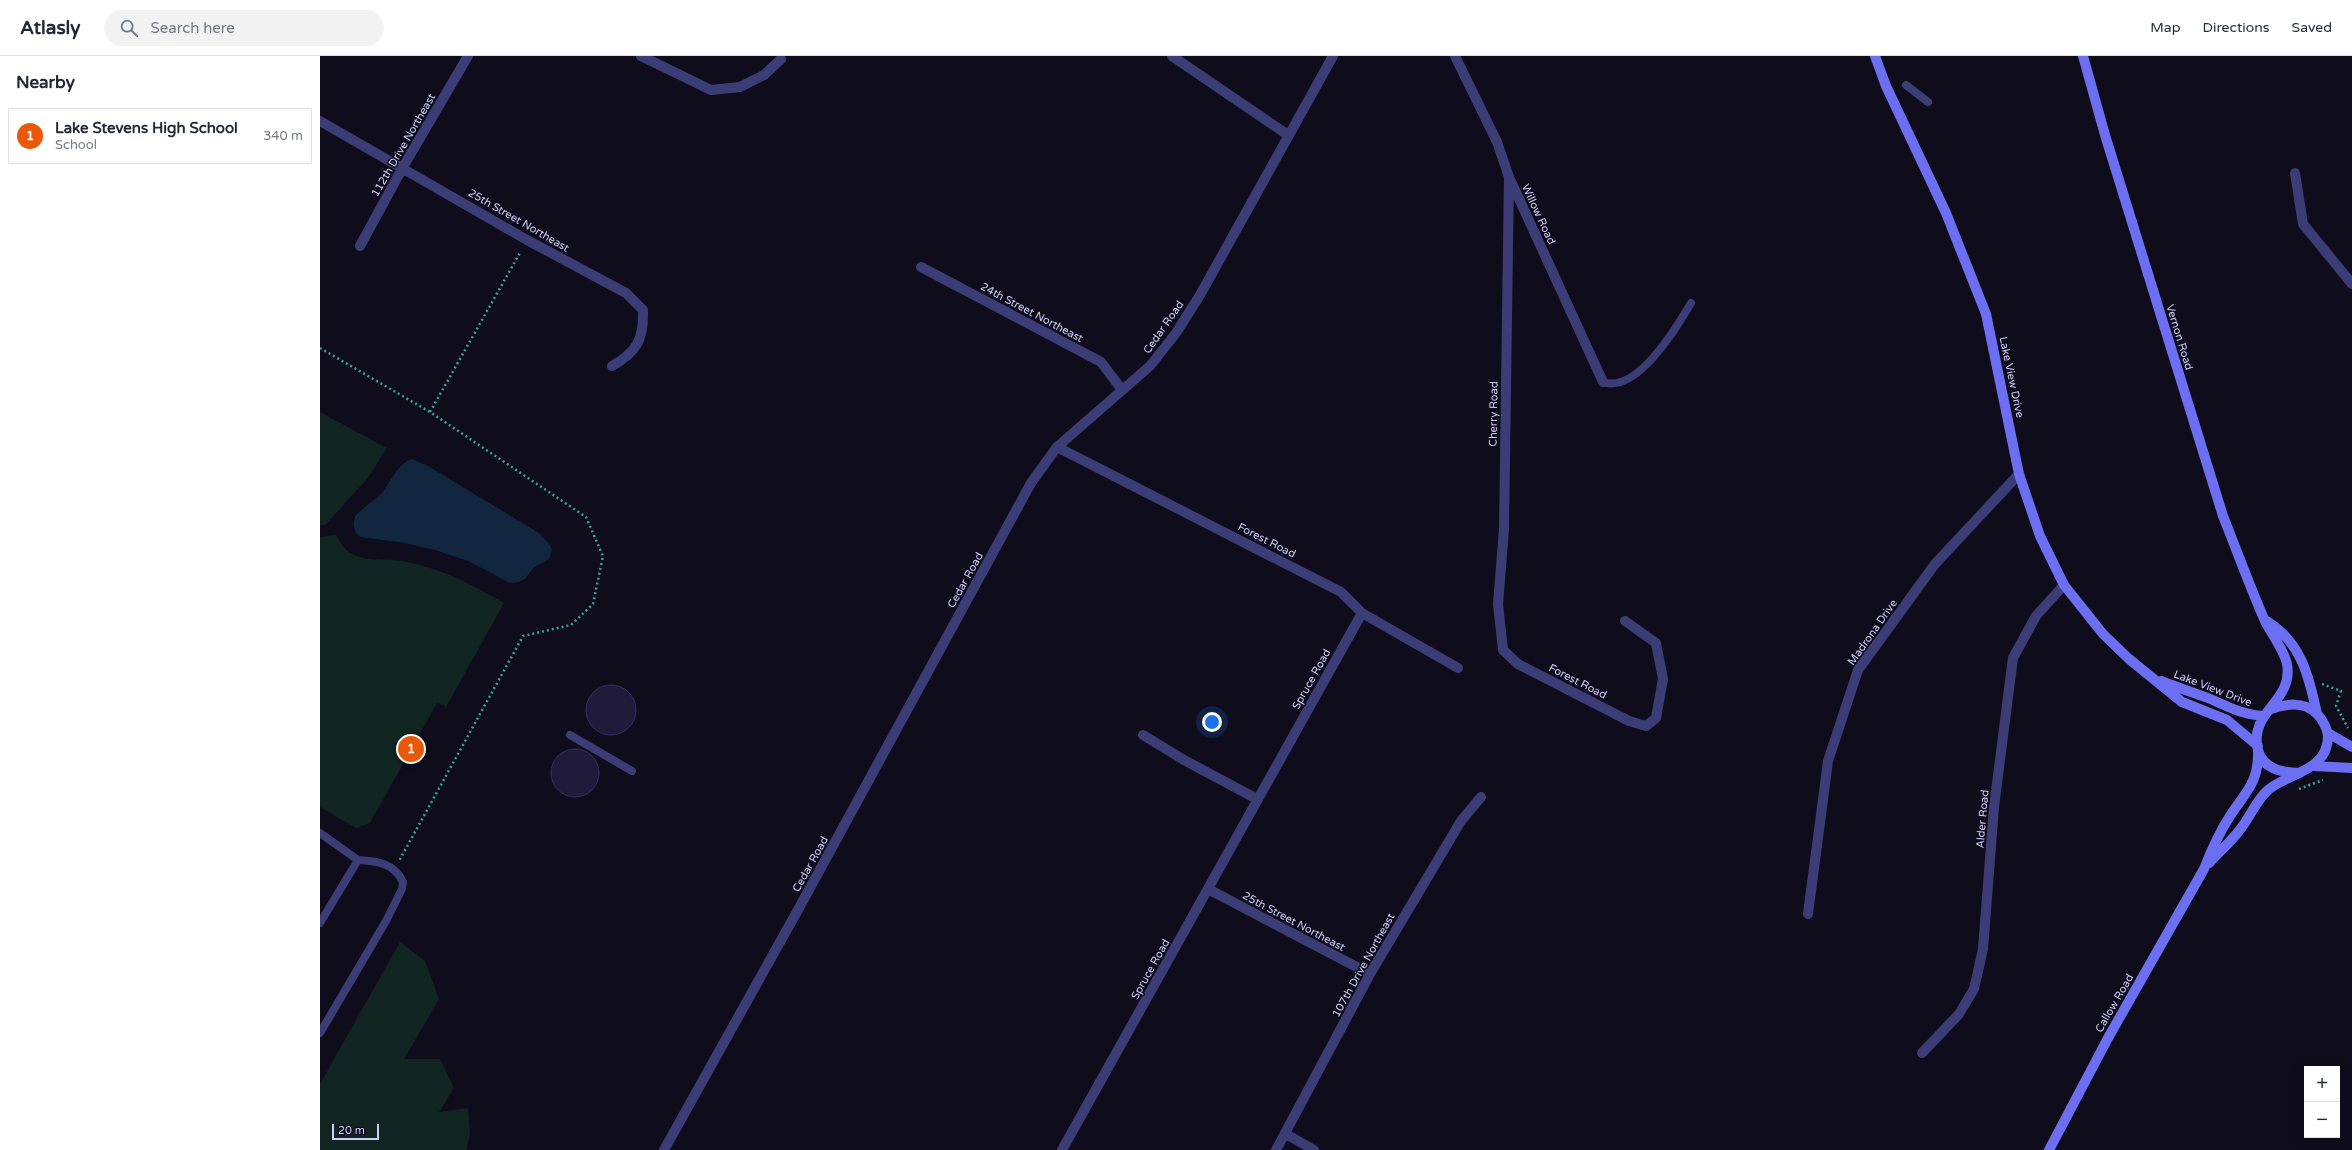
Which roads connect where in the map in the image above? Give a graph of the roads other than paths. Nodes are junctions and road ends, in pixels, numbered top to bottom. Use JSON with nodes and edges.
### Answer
{"nodes":[{"id":1,"x":468,"y":56,"type":"edge"},
{"id":2,"x":641,"y":56,"type":"edge"},
{"id":3,"x":1172,"y":56,"type":"edge"},
{"id":4,"x":1334,"y":56,"type":"edge"},
{"id":5,"x":1455,"y":56,"type":"edge"},
{"id":6,"x":1875,"y":56,"type":"edge"},
{"id":7,"x":2083,"y":56,"type":"edge"},
{"id":8,"x":781,"y":59,"type":"dead end"},
{"id":9,"x":1906,"y":85,"type":"dead end"},
{"id":10,"x":1928,"y":102,"type":"dead end"},
{"id":11,"x":320,"y":120,"type":"edge"},
{"id":12,"x":1288,"y":136,"type":"junction"},
{"id":13,"x":403,"y":167,"type":"junction"},
{"id":14,"x":2295,"y":173,"type":"dead end"},
{"id":15,"x":1509,"y":177,"type":"junction"},
{"id":16,"x":360,"y":246,"type":"dead end"},
{"id":17,"x":921,"y":267,"type":"dead end"},
{"id":18,"x":2352,"y":284,"type":"edge"},
{"id":19,"x":1691,"y":303,"type":"dead end"},
{"id":20,"x":612,"y":366,"type":"dead end"},
{"id":21,"x":1603,"y":382,"type":"joint"},
{"id":22,"x":1122,"y":390,"type":"junction"},
{"id":23,"x":1057,"y":447,"type":"junction"},
{"id":24,"x":2019,"y":474,"type":"junction"},
{"id":25,"x":2064,"y":585,"type":"junction"},
{"id":26,"x":1362,"y":613,"type":"junction"},
{"id":27,"x":2265,"y":620,"type":"junction"},
{"id":28,"x":1624,"y":621,"type":"dead end"},
{"id":29,"x":1503,"y":650,"type":"joint"},
{"id":30,"x":1458,"y":668,"type":"dead end"},
{"id":31,"x":2155,"y":679,"type":"junction"},
{"id":32,"x":2271,"y":708,"type":"junction"},
{"id":33,"x":2317,"y":714,"type":"junction"},
{"id":34,"x":2263,"y":716,"type":"junction"},
{"id":35,"x":2328,"y":733,"type":"junction"},
{"id":36,"x":570,"y":735,"type":"dead end"},
{"id":37,"x":1143,"y":735,"type":"dead end"},
{"id":38,"x":2352,"y":747,"type":"edge"},
{"id":39,"x":2258,"y":748,"type":"junction"},
{"id":40,"x":2314,"y":766,"type":"junction"},
{"id":41,"x":2352,"y":768,"type":"edge"},
{"id":42,"x":632,"y":771,"type":"dead end"},
{"id":43,"x":2300,"y":773,"type":"junction"},
{"id":44,"x":1481,"y":797,"type":"dead end"},
{"id":45,"x":1257,"y":799,"type":"junction"},
{"id":46,"x":320,"y":833,"type":"edge"},
{"id":47,"x":358,"y":860,"type":"junction"},
{"id":48,"x":2204,"y":869,"type":"junction"},
{"id":49,"x":1208,"y":889,"type":"junction"},
{"id":50,"x":1808,"y":914,"type":"dead end"},
{"id":51,"x":320,"y":923,"type":"edge"},
{"id":52,"x":1370,"y":974,"type":"junction"},
{"id":53,"x":320,"y":1033,"type":"edge"},
{"id":54,"x":1922,"y":1053,"type":"dead end"},
{"id":55,"x":1286,"y":1134,"type":"junction"},
{"id":56,"x":664,"y":1150,"type":"edge"},
{"id":57,"x":1062,"y":1150,"type":"edge"},
{"id":58,"x":1276,"y":1150,"type":"edge"},
{"id":59,"x":1314,"y":1150,"type":"edge"},
{"id":60,"x":2050,"y":1150,"type":"edge"}],
"edges":[{"from":1,"to":13,"type":"street","name":"112th Drive Northeast"},
{"from":2,"to":8,"type":"street"},
{"from":3,"to":12,"type":"street"},
{"from":4,"to":12,"type":"street","name":"Cedar Road"},
{"from":5,"to":15,"type":"street","name":"Willow Road"},
{"from":6,"to":24,"type":"street","name":"Lake View Drive"},
{"from":7,"to":27,"type":"street","name":"Vernon Road"},
{"from":9,"to":10,"type":"lane"},
{"from":11,"to":13,"type":"street","name":"25th Street Northeast"},
{"from":12,"to":22,"type":"street","name":"Cedar Road"},
{"from":13,"to":16,"type":"street","name":"112th Drive Northeast"},
{"from":13,"to":20,"type":"street","name":"25th Street Northeast"},
{"from":14,"to":18,"type":"street"},
{"from":15,"to":21,"type":"street","name":"Willow Road"},
{"from":15,"to":29,"type":"street","name":"Cherry Road"},
{"from":17,"to":22,"type":"street","name":"24th Street Northeast"},
{"from":19,"to":21,"type":"lane"},
{"from":22,"to":23,"type":"street","name":"Cedar Road"},
{"from":23,"to":26,"type":"street","name":"Forest Road"},
{"from":23,"to":56,"type":"street","name":"Cedar Road"},
{"from":24,"to":25,"type":"street","name":"Lake View Drive"},
{"from":24,"to":50,"type":"street","name":"Madrona Drive"},
{"from":25,"to":31,"type":"street","name":"Lake View Drive"},
{"from":25,"to":54,"type":"street","name":"Alder Road"},
{"from":26,"to":30,"type":"street","name":"Forest Road"},
{"from":26,"to":45,"type":"street","name":"Spruce Road"},
{"from":27,"to":32,"type":"street","name":"Vernon Road"},
{"from":27,"to":33,"type":"street"},
{"from":28,"to":29,"type":"street","name":"Forest Road"},
{"from":31,"to":34,"type":"street","name":"Lake View Drive"},
{"from":31,"to":39,"type":"street","name":"Lake View Drive"},
{"from":32,"to":33,"type":"street"},
{"from":32,"to":34,"type":"street"},
{"from":33,"to":35,"type":"street"},
{"from":34,"to":39,"type":"street"},
{"from":35,"to":38,"type":"street"},
{"from":35,"to":40,"type":"street"},
{"from":36,"to":42,"type":"lane"},
{"from":37,"to":45,"type":"street"},
{"from":39,"to":43,"type":"street"},
{"from":39,"to":48,"type":"street","name":"Callow Road"},
{"from":40,"to":41,"type":"street"},
{"from":40,"to":43,"type":"street"},
{"from":43,"to":48,"type":"street","name":"Callow Road"},
{"from":44,"to":52,"type":"street","name":"107th Drive Northeast"},
{"from":45,"to":49,"type":"street","name":"Spruce Road"},
{"from":46,"to":47,"type":"lane"},
{"from":47,"to":51,"type":"lane"},
{"from":47,"to":53,"type":"lane"},
{"from":48,"to":60,"type":"street","name":"Callow Road"},
{"from":49,"to":52,"type":"street","name":"25th Street Northeast"},
{"from":49,"to":57,"type":"street","name":"Spruce Road"},
{"from":52,"to":55,"type":"street","name":"107th Drive Northeast"},
{"from":55,"to":58,"type":"street","name":"107th Drive Northeast"},
{"from":55,"to":59,"type":"street"}]}
